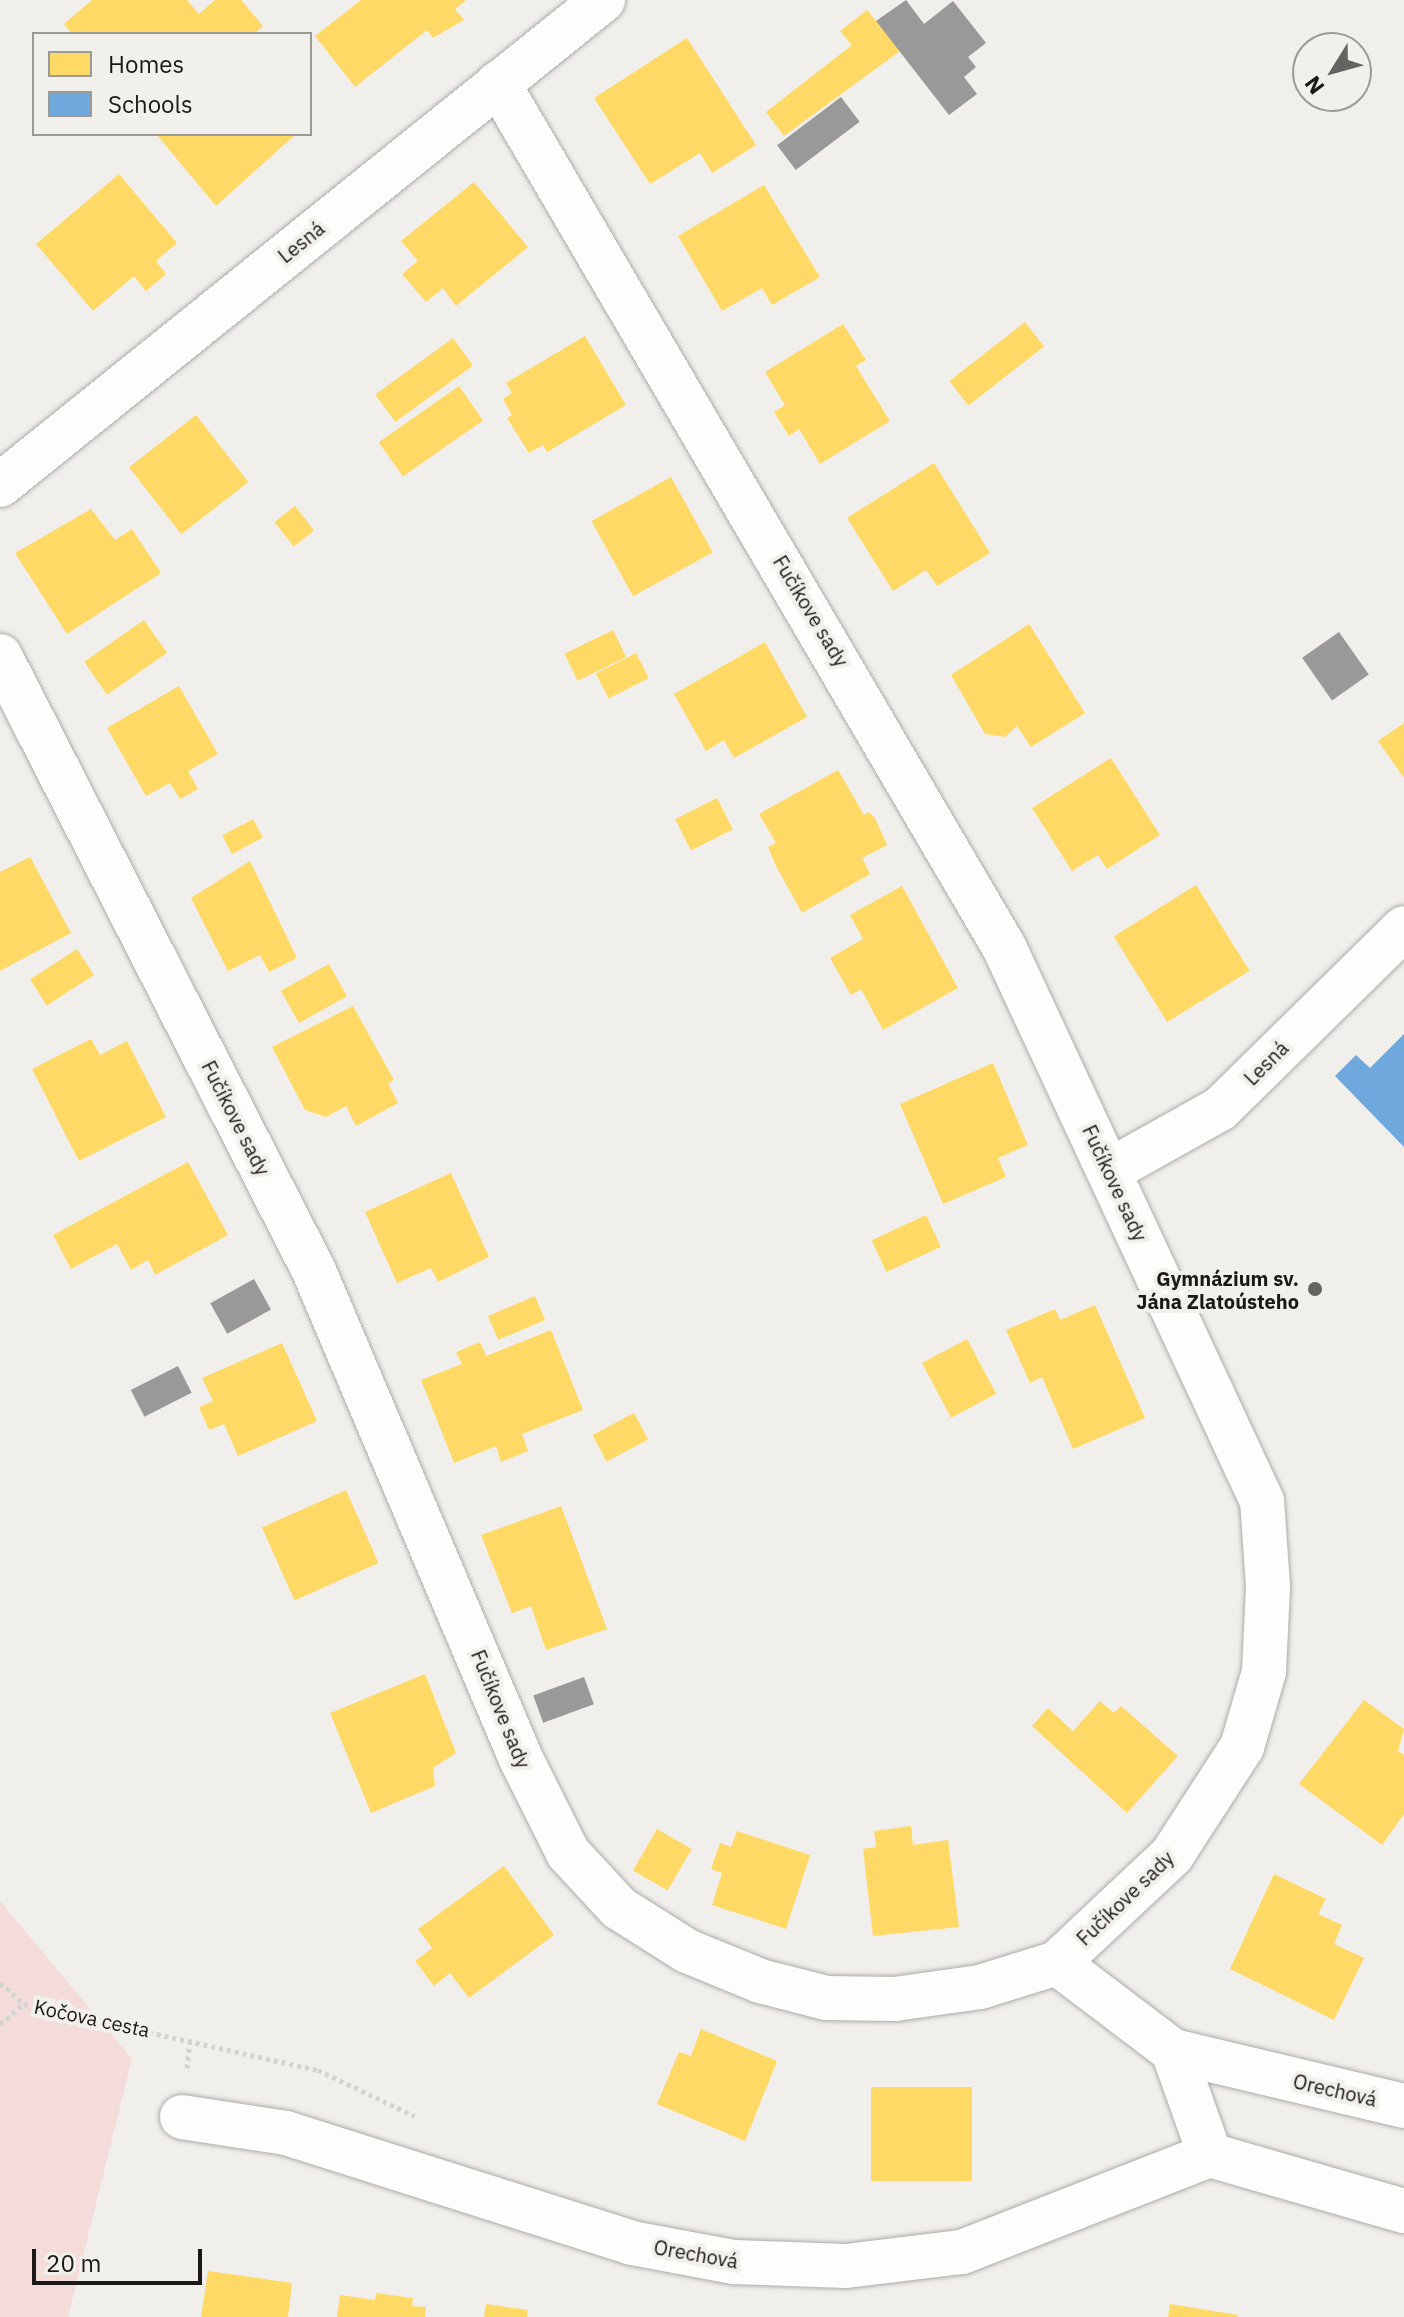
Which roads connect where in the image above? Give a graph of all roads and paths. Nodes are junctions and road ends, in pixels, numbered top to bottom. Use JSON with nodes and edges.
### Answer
{"nodes":[{"id":1,"x":603,"y":0,"type":"edge"},
{"id":2,"x":498,"y":83,"type":"junction"},
{"id":3,"x":0,"y":485,"type":"edge"},
{"id":4,"x":0,"y":656,"type":"edge"},
{"id":5,"x":1404,"y":928,"type":"edge"},
{"id":6,"x":1109,"y":1171,"type":"junction"},
{"id":7,"x":1057,"y":1963,"type":"junction"},
{"id":8,"x":0,"y":1983,"type":"edge"},
{"id":9,"x":24,"y":2004,"type":"junction"},
{"id":10,"x":0,"y":2024,"type":"edge"},
{"id":11,"x":1173,"y":2051,"type":"junction"},
{"id":12,"x":1404,"y":2106,"type":"edge"},
{"id":13,"x":182,"y":2117,"type":"dead end"},
{"id":14,"x":418,"y":2117,"type":"dead end"},
{"id":15,"x":1210,"y":2155,"type":"junction"},
{"id":16,"x":1404,"y":2211,"type":"edge"}],
"edges":[{"from":1,"to":2,"type":"street","name":"Lesná"},
{"from":2,"to":3,"type":"street","name":"Lesná"},
{"from":2,"to":6,"type":"street","name":"Fučíkove sady"},
{"from":4,"to":7,"type":"street","name":"Fučíkove sady"},
{"from":5,"to":6,"type":"street","name":"Lesná"},
{"from":6,"to":7,"type":"street","name":"Fučíkove sady"},
{"from":7,"to":11,"type":"street","name":"Orechová"},
{"from":8,"to":9,"type":"path","name":"Kočova cesta"},
{"from":9,"to":10,"type":"path"},
{"from":9,"to":14,"type":"path","name":"Kočova cesta"},
{"from":11,"to":12,"type":"street","name":"Orechová"},
{"from":11,"to":15,"type":"street"},
{"from":13,"to":15,"type":"street","name":"Orechová"},
{"from":15,"to":16,"type":"street"}]}
